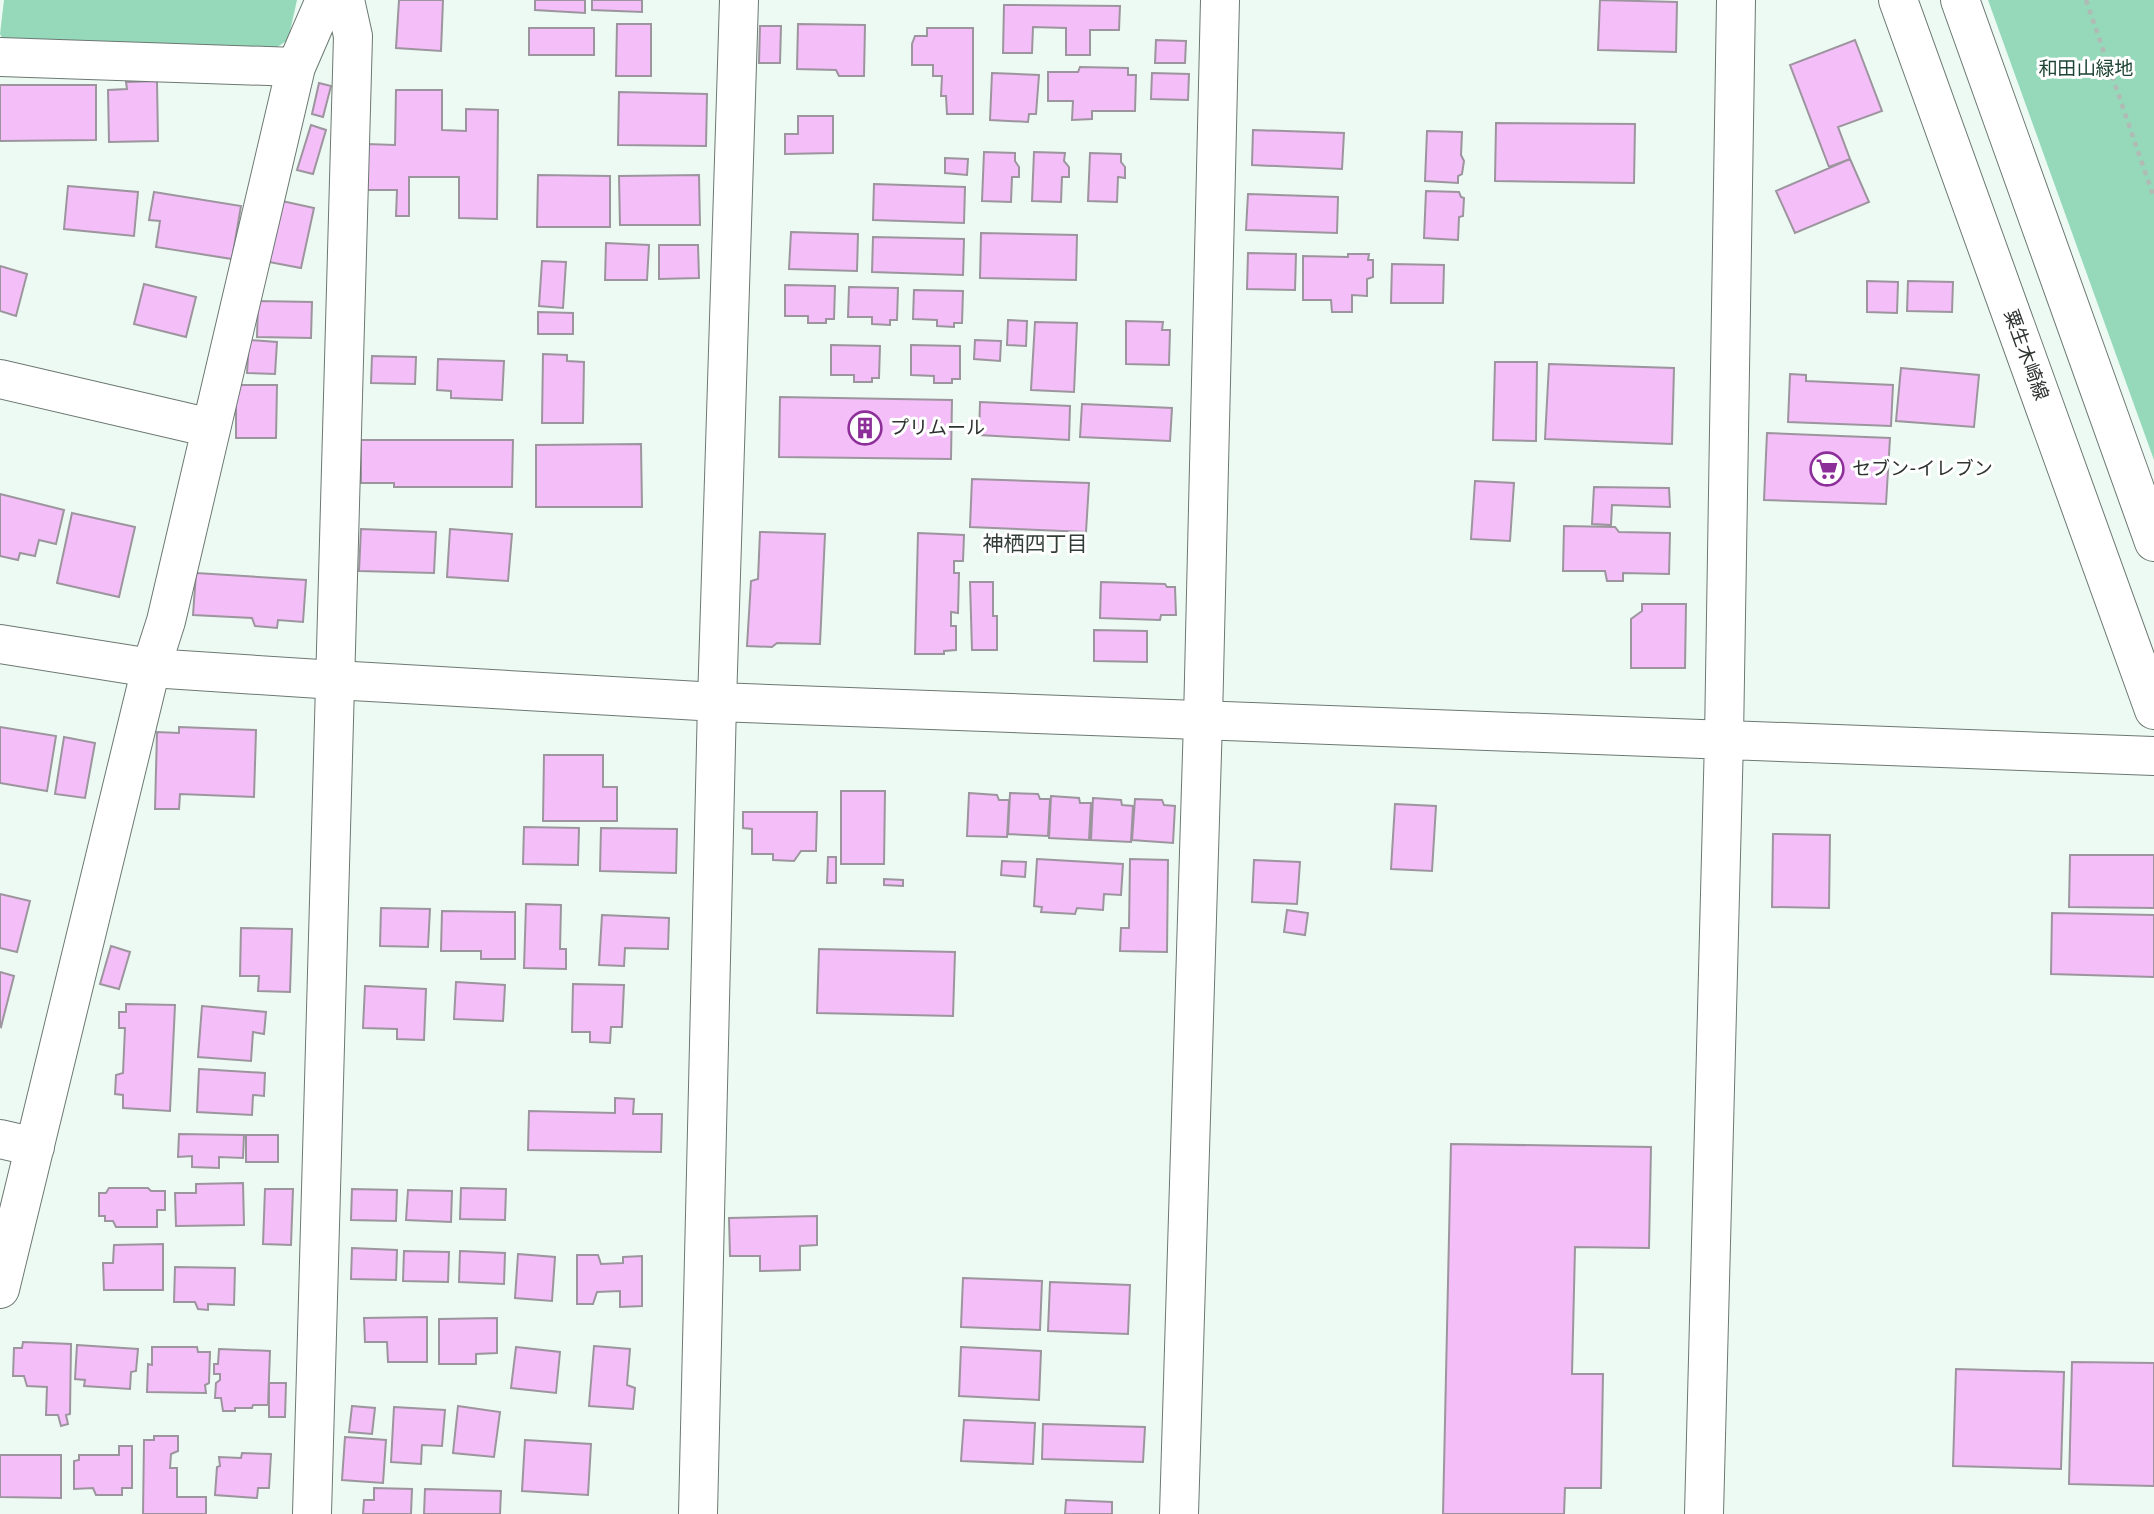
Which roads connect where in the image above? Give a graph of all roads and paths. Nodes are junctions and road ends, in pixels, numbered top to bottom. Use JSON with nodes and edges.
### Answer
{"nodes":[{"id":1,"x":325,"y":0,"type":"edge"},
{"id":2,"x":345,"y":0,"type":"edge"},
{"id":3,"x":739,"y":0,"type":"edge"},
{"id":4,"x":1220,"y":0,"type":"edge"},
{"id":5,"x":1736,"y":0,"type":"edge"},
{"id":6,"x":1898,"y":0,"type":"edge"},
{"id":7,"x":1960,"y":0,"type":"edge"},
{"id":8,"x":2086,"y":0,"type":"edge"},
{"id":9,"x":0,"y":57,"type":"edge"},
{"id":10,"x":296,"y":67,"type":"junction"},
{"id":11,"x":2154,"y":198,"type":"edge"},
{"id":12,"x":0,"y":379,"type":"edge"},
{"id":13,"x":211,"y":428,"type":"junction"},
{"id":14,"x":2154,"y":542,"type":"edge"},
{"id":15,"x":0,"y":644,"type":"edge"},
{"id":16,"x":151,"y":668,"type":"junction"},
{"id":17,"x":335,"y":680,"type":"junction"},
{"id":18,"x":717,"y":702,"type":"junction"},
{"id":19,"x":2154,"y":710,"type":"edge"},
{"id":20,"x":1203,"y":720,"type":"junction"},
{"id":21,"x":1724,"y":739,"type":"junction"},
{"id":22,"x":2154,"y":756,"type":"edge"},
{"id":23,"x":17,"y":1143,"type":"edge"},
{"id":24,"x":0,"y":1289,"type":"edge"},
{"id":25,"x":312,"y":1514,"type":"edge"},
{"id":26,"x":698,"y":1514,"type":"edge"},
{"id":27,"x":1179,"y":1514,"type":"edge"},
{"id":28,"x":1704,"y":1514,"type":"edge"}],
"edges":[{"from":1,"to":10,"type":"street"},
{"from":2,"to":17,"type":"street"},
{"from":3,"to":18,"type":"street"},
{"from":4,"to":20,"type":"street"},
{"from":5,"to":21,"type":"street"},
{"from":6,"to":19,"type":"street","name":"粟生木崎線"},
{"from":7,"to":14,"type":"street"},
{"from":8,"to":11,"type":"path"},
{"from":9,"to":10,"type":"street"},
{"from":10,"to":13,"type":"street"},
{"from":12,"to":13,"type":"street"},
{"from":13,"to":16,"type":"street"},
{"from":15,"to":16,"type":"street"},
{"from":16,"to":17,"type":"street"},
{"from":16,"to":23,"type":"street"},
{"from":17,"to":18,"type":"street"},
{"from":17,"to":25,"type":"street"},
{"from":18,"to":20,"type":"street"},
{"from":18,"to":26,"type":"street"},
{"from":20,"to":21,"type":"street"},
{"from":20,"to":27,"type":"street"},
{"from":21,"to":22,"type":"street"},
{"from":21,"to":28,"type":"street"},
{"from":23,"to":24,"type":"street"}]}
